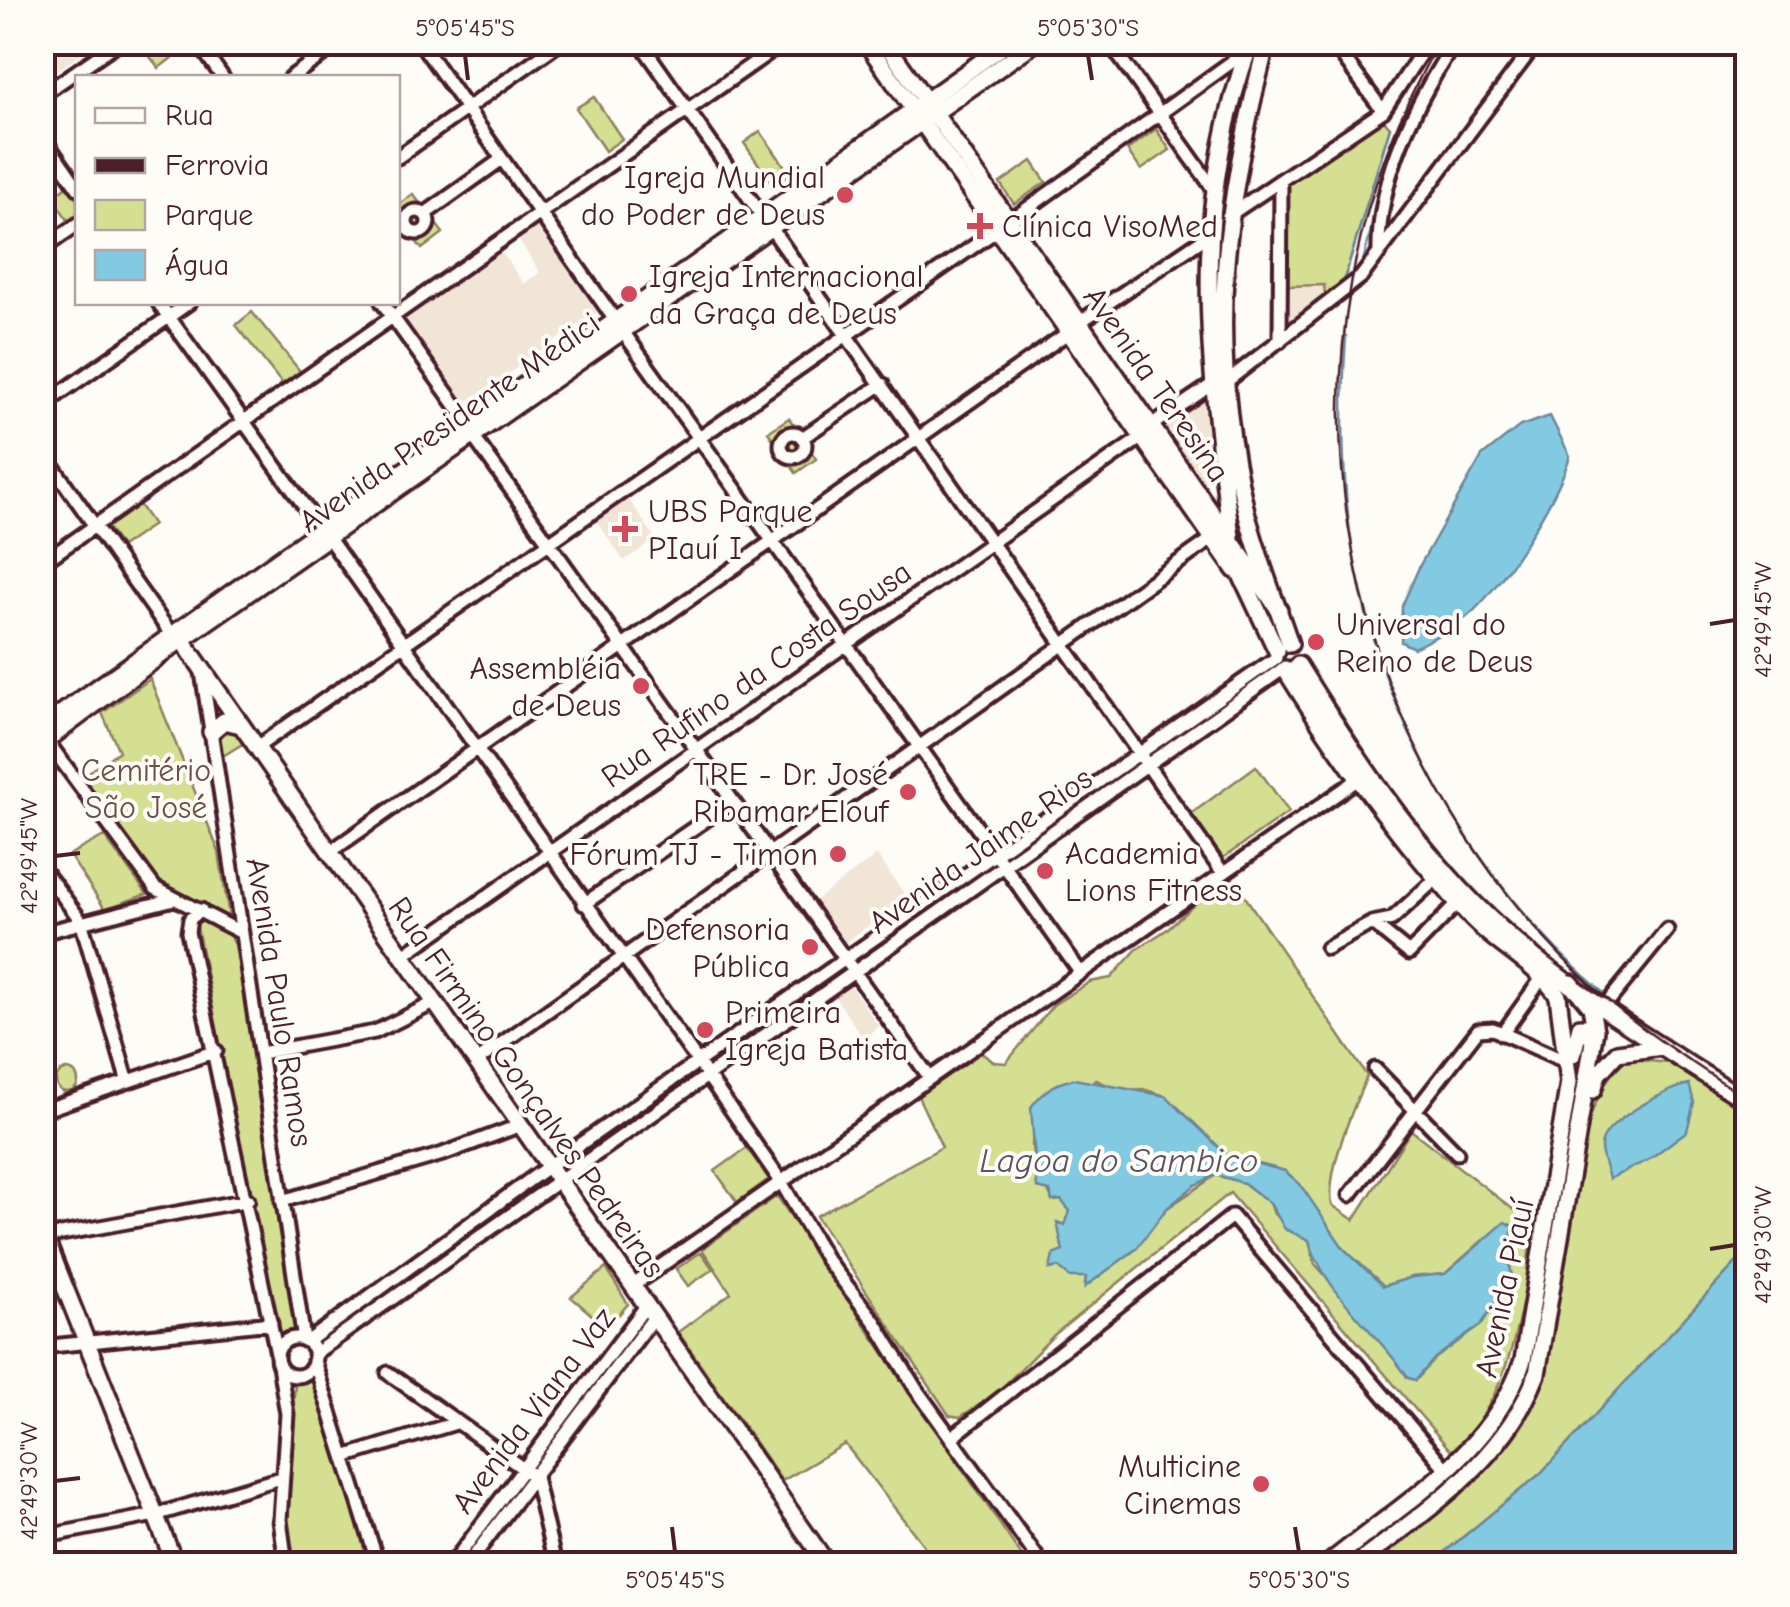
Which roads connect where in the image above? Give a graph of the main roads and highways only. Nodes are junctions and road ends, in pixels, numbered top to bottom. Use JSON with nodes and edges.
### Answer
{"nodes":[{"id":1,"x":866,"y":42,"type":"edge"},
{"id":2,"x":885,"y":42,"type":"edge"},
{"id":3,"x":1008,"y":42,"type":"edge"},
{"id":4,"x":1036,"y":42,"type":"edge"},
{"id":5,"x":1267,"y":42,"type":"edge"},
{"id":6,"x":1249,"y":47,"type":"edge"},
{"id":7,"x":924,"y":110,"type":"junction"},
{"id":8,"x":619,"y":327,"type":"junction"},
{"id":9,"x":525,"y":383,"type":"junction"},
{"id":10,"x":1218,"y":384,"type":"junction"},
{"id":11,"x":535,"y":397,"type":"junction"},
{"id":12,"x":1147,"y":431,"type":"junction"},
{"id":13,"x":472,"y":432,"type":"junction"},
{"id":14,"x":1226,"y":443,"type":"junction"},
{"id":15,"x":1232,"y":539,"type":"junction"},
{"id":16,"x":1235,"y":570,"type":"junction"},
{"id":17,"x":1279,"y":610,"type":"junction"},
{"id":18,"x":177,"y":637,"type":"junction"},
{"id":19,"x":1285,"y":659,"type":"junction"},
{"id":20,"x":241,"y":724,"type":"junction"},
{"id":21,"x":211,"y":732,"type":"road end"},
{"id":22,"x":44,"y":738,"type":"edge"},
{"id":23,"x":1576,"y":989,"type":"junction"},
{"id":24,"x":1558,"y":996,"type":"junction"},
{"id":25,"x":1592,"y":1044,"type":"junction"},
{"id":26,"x":1662,"y":1047,"type":"junction"},
{"id":27,"x":1569,"y":1082,"type":"junction"},
{"id":28,"x":1748,"y":1102,"type":"edge"},
{"id":29,"x":1578,"y":1136,"type":"junction"},
{"id":30,"x":44,"y":1234,"type":"edge"},
{"id":31,"x":175,"y":1564,"type":"edge"},
{"id":32,"x":827,"y":1564,"type":"edge"},
{"id":33,"x":1328,"y":1564,"type":"edge"},
{"id":34,"x":1357,"y":1564,"type":"edge"}],
"edges":[{"from":1,"to":7,"type":"main road","name":"Avenida Teresina"},
{"from":2,"to":7,"type":"main road","name":"Avenida Teresina"},
{"from":3,"to":7,"type":"main road","name":"Avenida Presidente Médici"},
{"from":4,"to":7,"type":"main road","name":"Avenida Presidente Médici"},
{"from":5,"to":10,"type":"main road"},
{"from":6,"to":10,"type":"main road"},
{"from":7,"to":8,"type":"main road","name":"Avenida Presidente Médici"},
{"from":7,"to":12,"type":"main road","name":"Avenida Teresina"},
{"from":8,"to":9,"type":"main road","name":"Avenida Presidente Médici"},
{"from":8,"to":11,"type":"main road","name":"Avenida Presidente Médici"},
{"from":9,"to":11,"type":"main road"},
{"from":9,"to":13,"type":"main road","name":"Avenida Presidente Médici"},
{"from":10,"to":14,"type":"main road"},
{"from":11,"to":13,"type":"main road","name":"Avenida Presidente Médici"},
{"from":12,"to":15,"type":"main road","name":"Avenida Teresina"},
{"from":12,"to":16,"type":"main road","name":"Avenida Teresina"},
{"from":13,"to":18,"type":"main road","name":"Avenida Presidente Médici"},
{"from":14,"to":15,"type":"main road"},
{"from":14,"to":17,"type":"main road"},
{"from":15,"to":16,"type":"main road"},
{"from":15,"to":17,"type":"main road","name":"Avenida Teresina"},
{"from":16,"to":19,"type":"main road","name":"Avenida Teresina"},
{"from":17,"to":19,"type":"main road"},
{"from":18,"to":20,"type":"main road","name":"Rua Firmino Gonçalves Pedreiras"},
{"from":18,"to":22,"type":"main road","name":"Avenida Presidente Médici"},
{"from":19,"to":23,"type":"main road"},
{"from":19,"to":24,"type":"main road"},
{"from":20,"to":21,"type":"main road"},
{"from":20,"to":32,"type":"main road","name":"Rua Firmino Gonçalves Pedreiras"},
{"from":23,"to":24,"type":"main road"},
{"from":23,"to":25,"type":"main road","name":"Avenida Piauí"},
{"from":23,"to":26,"type":"main road"},
{"from":24,"to":27,"type":"main road","name":"Avenida Piauí"},
{"from":25,"to":27,"type":"main road"},
{"from":25,"to":29,"type":"main road","name":"Avenida Piauí"},
{"from":26,"to":28,"type":"main road"},
{"from":26,"to":29,"type":"main road","name":"Avenida Piauí"},
{"from":27,"to":33,"type":"main road","name":"Avenida Piauí"},
{"from":29,"to":34,"type":"main road","name":"Avenida Piauí"},
{"from":30,"to":31,"type":"main road"}]}
